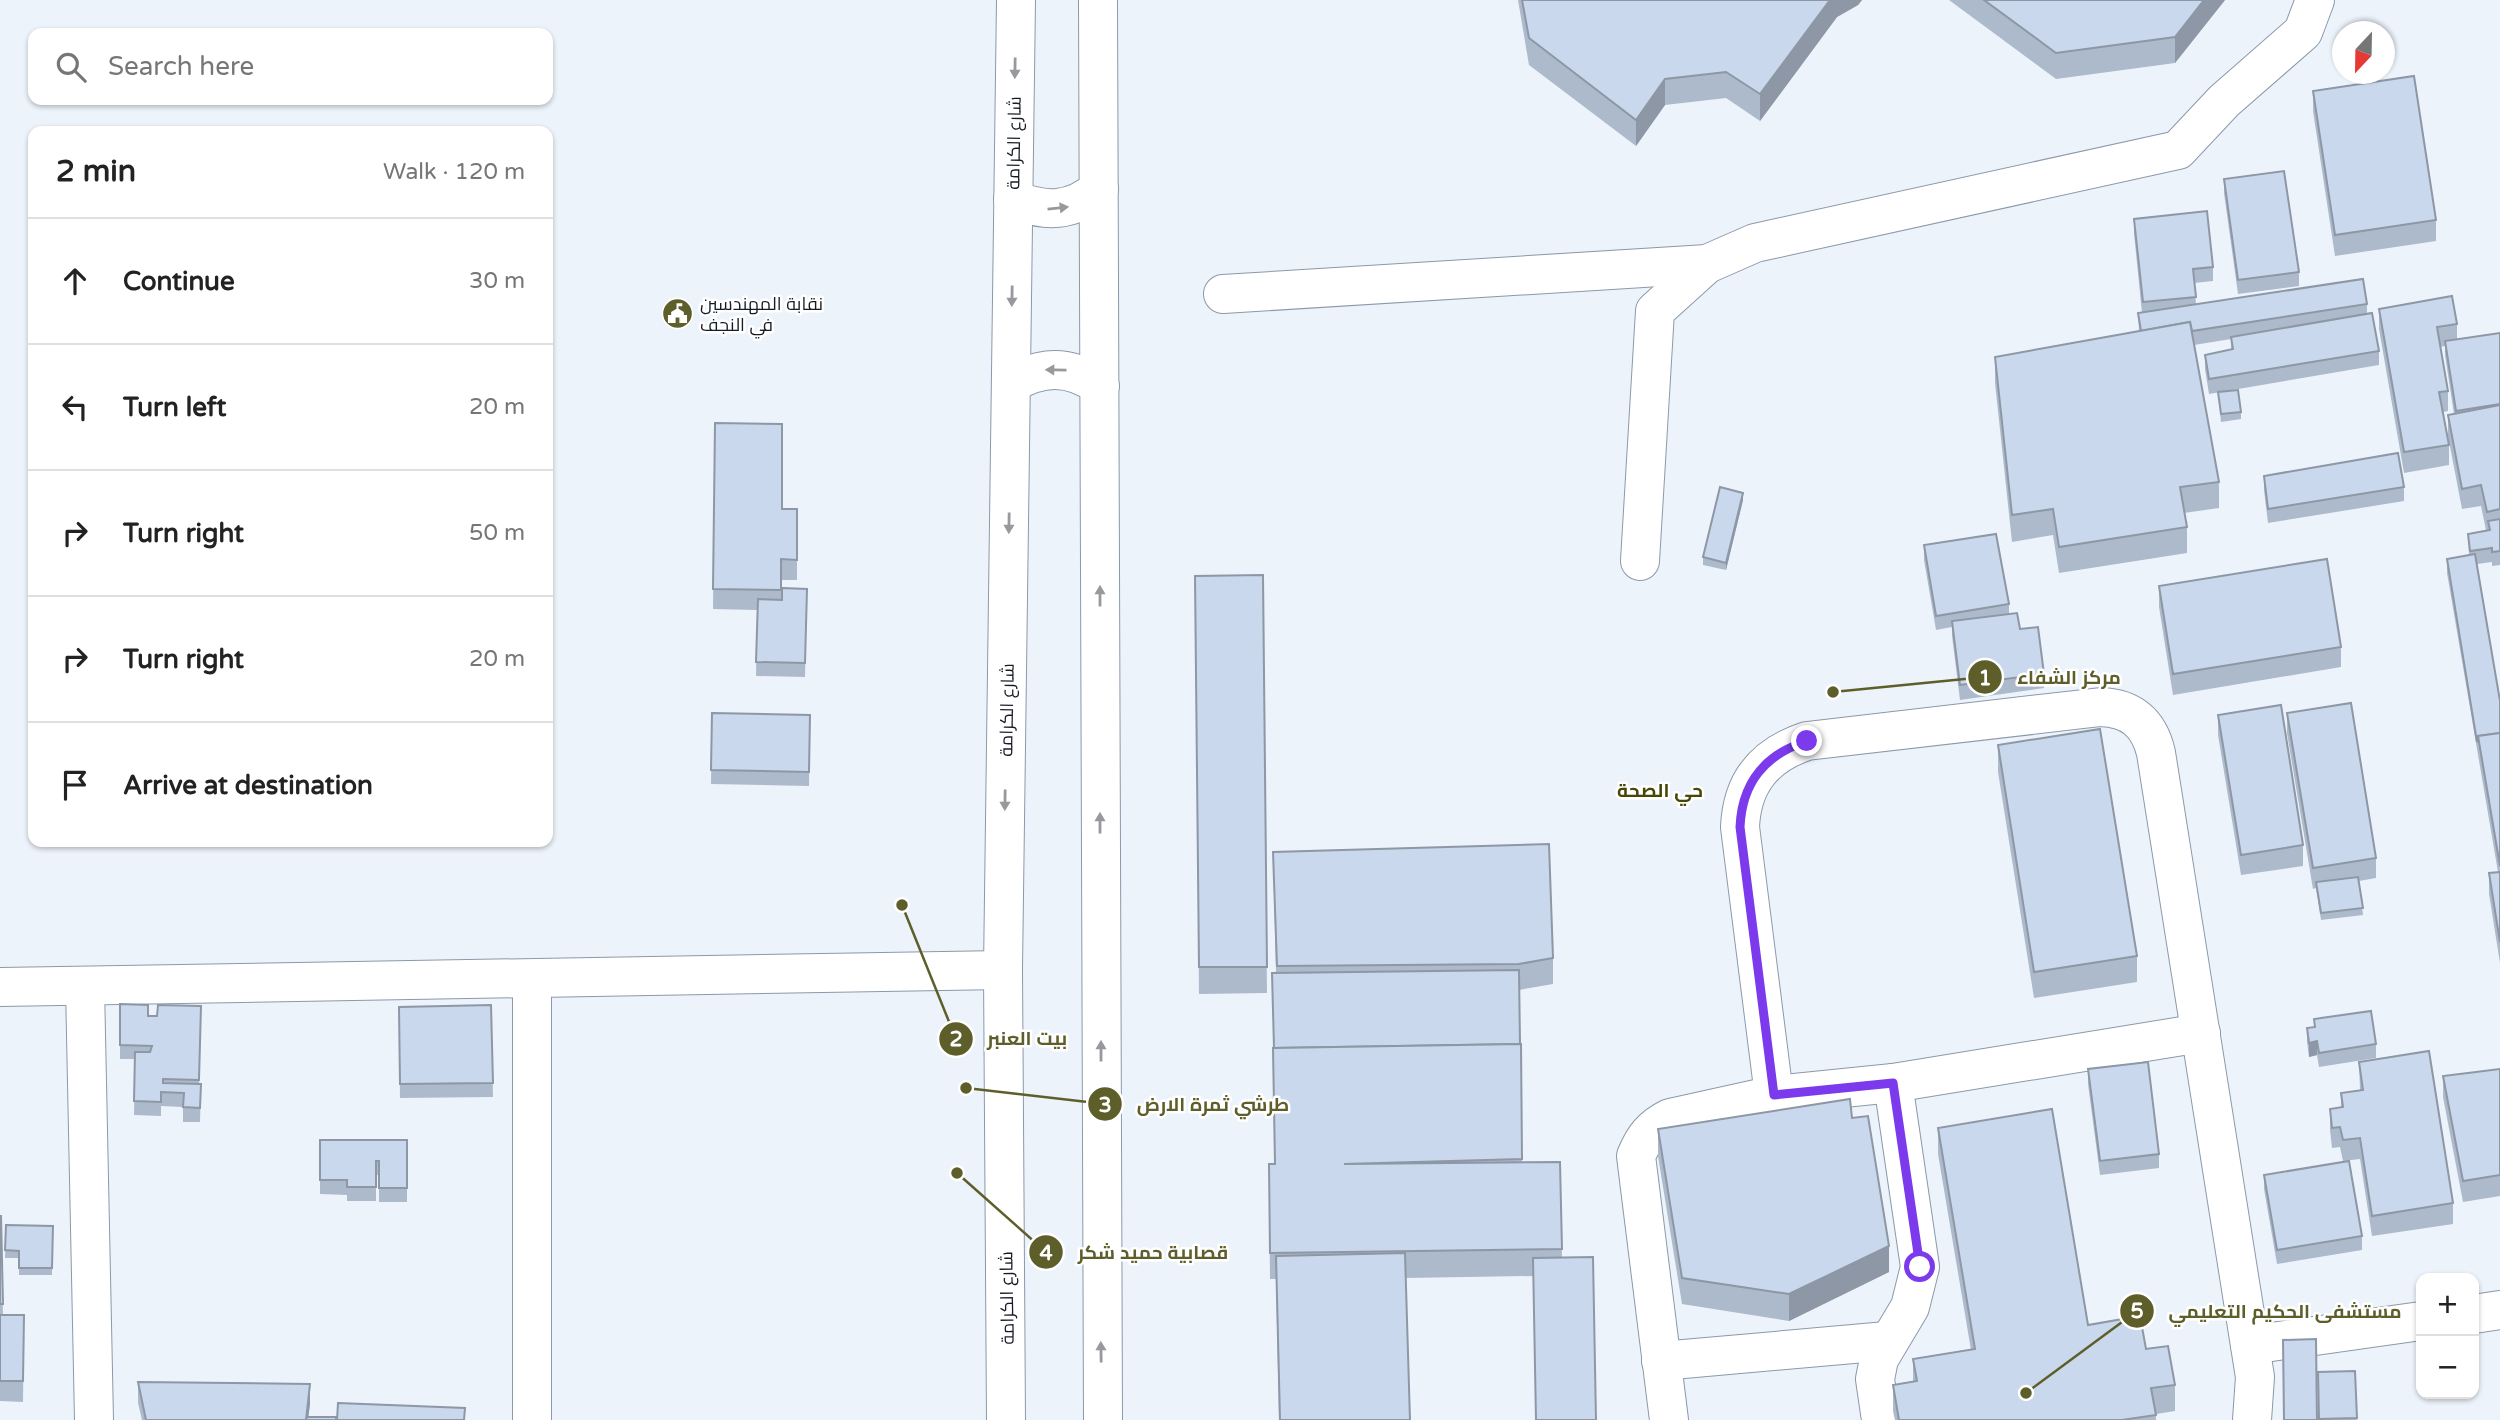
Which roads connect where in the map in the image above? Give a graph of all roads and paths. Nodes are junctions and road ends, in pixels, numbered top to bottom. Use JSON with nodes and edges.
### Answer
{"nodes":[{"id":1,"x":1016,"y":0,"type":"edge"},
{"id":2,"x":1098,"y":0,"type":"edge"},
{"id":3,"x":2315,"y":0,"type":"edge"},
{"id":4,"x":1099,"y":189,"type":"junction"},
{"id":5,"x":1013,"y":200,"type":"junction"},
{"id":6,"x":1707,"y":264,"type":"junction"},
{"id":7,"x":1223,"y":294,"type":"dead end"},
{"id":8,"x":1011,"y":384,"type":"junction"},
{"id":9,"x":1100,"y":387,"type":"junction"},
{"id":10,"x":1640,"y":561,"type":"dead end"},
{"id":11,"x":1003,"y":970,"type":"junction"},
{"id":12,"x":532,"y":979,"type":"junction"},
{"id":13,"x":0,"y":986,"type":"edge"},
{"id":14,"x":85,"y":986,"type":"junction"},
{"id":15,"x":2201,"y":1033,"type":"junction"},
{"id":16,"x":1893,"y":1083,"type":"junction"},
{"id":17,"x":1774,"y":1095,"type":"junction"},
{"id":18,"x":2500,"y":1310,"type":"edge"},
{"id":19,"x":2479,"y":1313,"type":"edge"},
{"id":20,"x":2416,"y":1322,"type":"edge"},
{"id":21,"x":1887,"y":1341,"type":"junction"},
{"id":22,"x":2250,"y":1345,"type":"junction"},
{"id":23,"x":1661,"y":1361,"type":"junction"},
{"id":24,"x":94,"y":1420,"type":"edge"},
{"id":25,"x":532,"y":1420,"type":"edge"},
{"id":26,"x":1006,"y":1420,"type":"edge"},
{"id":27,"x":1103,"y":1420,"type":"edge"},
{"id":28,"x":1669,"y":1420,"type":"edge"},
{"id":29,"x":1881,"y":1420,"type":"edge"},
{"id":30,"x":2252,"y":1420,"type":"edge"}],
"edges":[{"from":1,"to":5,"type":"main road","name":"شارع الكرامة","one_way":true},
{"from":2,"to":4,"type":"main road"},
{"from":3,"to":6,"type":"main road"},
{"from":5,"to":4,"type":"main road","one_way":true},
{"from":4,"to":9,"type":"main road"},
{"from":5,"to":8,"type":"main road","name":"شارع الكرامة","one_way":true},
{"from":6,"to":7,"type":"main road"},
{"from":6,"to":10,"type":"main road"},
{"from":9,"to":8,"type":"main road","one_way":true},
{"from":8,"to":11,"type":"main road","name":"شارع الكرامة","one_way":true},
{"from":27,"to":9,"type":"main road","one_way":true},
{"from":11,"to":12,"type":"main road"},
{"from":11,"to":26,"type":"main road","name":"شارع الكرامة"},
{"from":12,"to":14,"type":"main road"},
{"from":12,"to":25,"type":"main road"},
{"from":13,"to":14,"type":"main road"},
{"from":14,"to":24,"type":"main road"},
{"from":15,"to":16,"type":"main road"},
{"from":15,"to":17,"type":"main road"},
{"from":15,"to":22,"type":"main road"},
{"from":16,"to":17,"type":"main road"},
{"from":16,"to":21,"type":"main road"},
{"from":17,"to":23,"type":"main road"},
{"from":18,"to":19,"type":"main road"},
{"from":20,"to":22,"type":"main road"},
{"from":21,"to":23,"type":"main road"},
{"from":21,"to":29,"type":"main road"},
{"from":22,"to":30,"type":"main road"},
{"from":23,"to":28,"type":"main road"}]}
